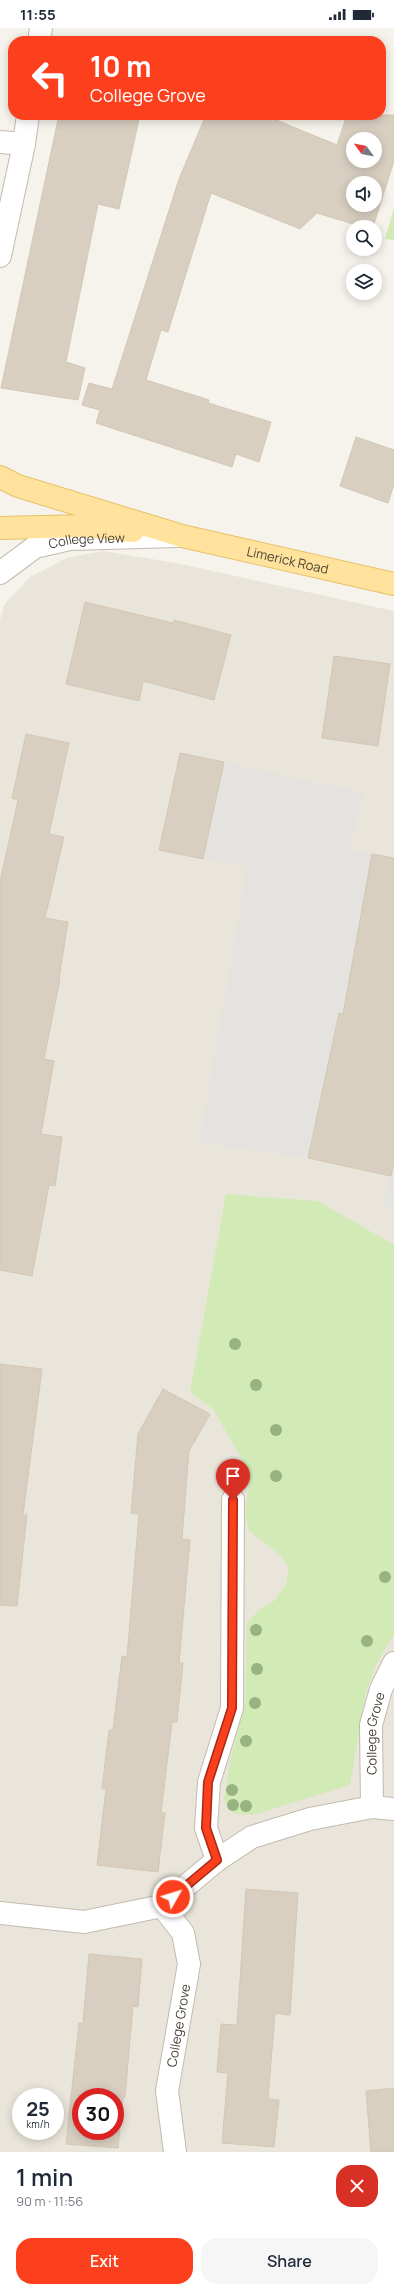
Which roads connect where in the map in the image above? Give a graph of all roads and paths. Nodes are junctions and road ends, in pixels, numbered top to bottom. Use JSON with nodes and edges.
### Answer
{"nodes":[{"id":1,"x":27,"y":120,"type":"edge"},
{"id":2,"x":0,"y":142,"type":"edge"},
{"id":3,"x":24,"y":144,"type":"junction"},
{"id":4,"x":1,"y":251,"type":"edge"},
{"id":5,"x":0,"y":477,"type":"edge"},
{"id":6,"x":0,"y":528,"type":"edge"},
{"id":7,"x":182,"y":536,"type":"junction"},
{"id":8,"x":0,"y":573,"type":"edge"},
{"id":9,"x":394,"y":584,"type":"edge"},
{"id":10,"x":233,"y":1500,"type":"dead end"},
{"id":11,"x":394,"y":1663,"type":"edge"},
{"id":12,"x":372,"y":1807,"type":"junction"},
{"id":13,"x":394,"y":1809,"type":"edge"},
{"id":14,"x":217,"y":1860,"type":"junction"},
{"id":15,"x":162,"y":1906,"type":"junction"},
{"id":16,"x":0,"y":1913,"type":"edge"},
{"id":17,"x":176,"y":2152,"type":"edge"}],
"edges":[{"from":1,"to":3,"type":"street"},
{"from":2,"to":3,"type":"street"},
{"from":3,"to":4,"type":"street"},
{"from":5,"to":7,"type":"main road","name":"Limerick Road"},
{"from":6,"to":7,"type":"main road","name":"Limerick Road"},
{"from":7,"to":8,"type":"street","name":"College View"},
{"from":7,"to":9,"type":"main road","name":"Limerick Road"},
{"from":10,"to":14,"type":"street"},
{"from":11,"to":12,"type":"street","name":"College Grove"},
{"from":12,"to":13,"type":"street"},
{"from":12,"to":14,"type":"street"},
{"from":14,"to":15,"type":"street"},
{"from":15,"to":16,"type":"street"},
{"from":15,"to":17,"type":"street","name":"College Grove"}]}
